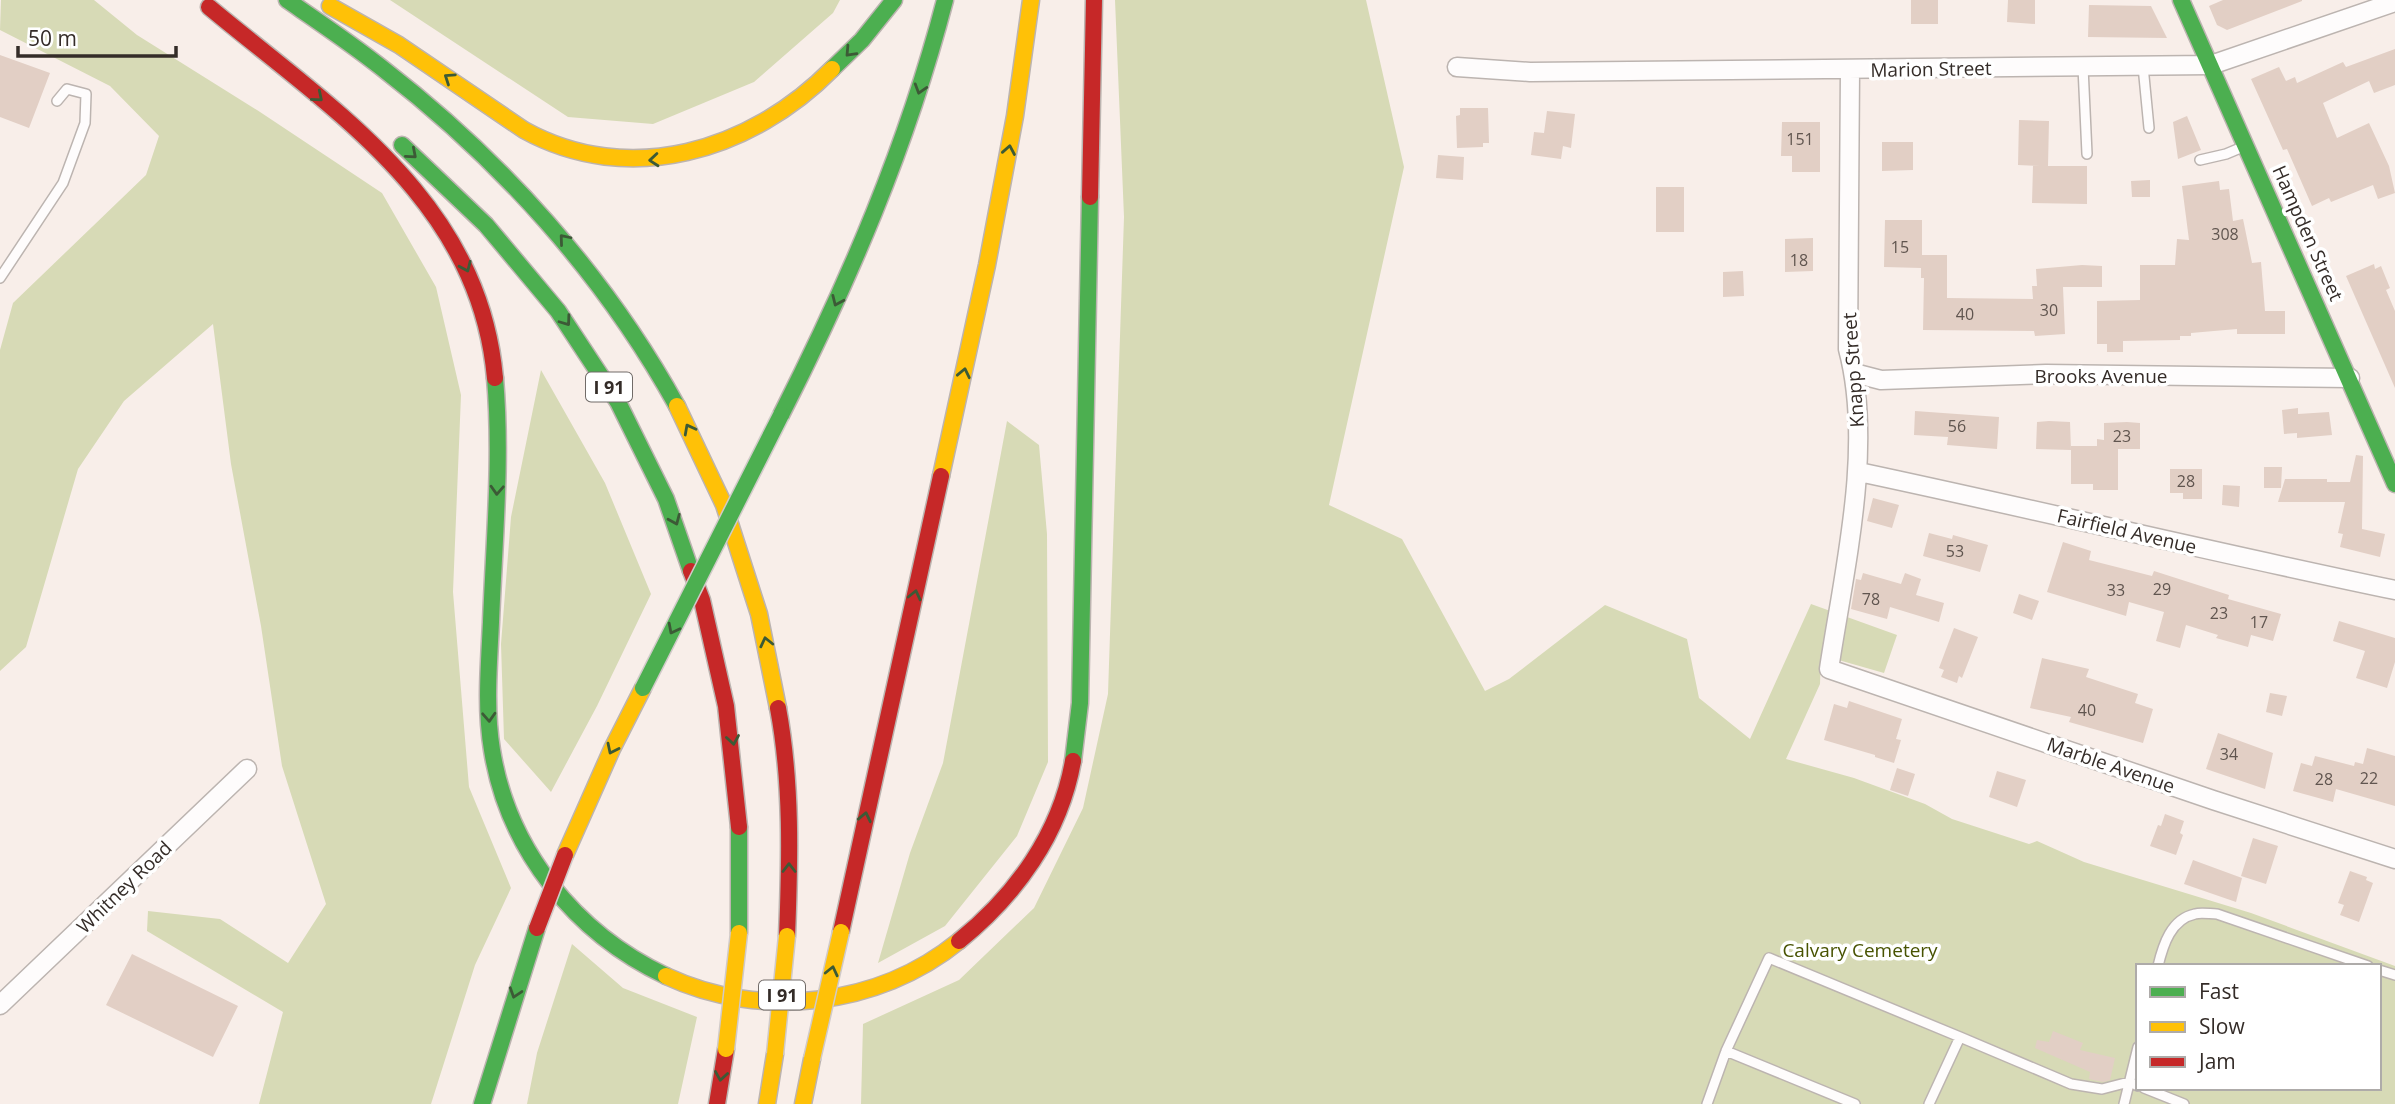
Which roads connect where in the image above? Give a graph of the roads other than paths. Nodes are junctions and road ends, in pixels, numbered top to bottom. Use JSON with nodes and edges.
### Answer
{"nodes":[{"id":1,"x":287,"y":0,"type":"edge"},
{"id":2,"x":317,"y":0,"type":"edge"},
{"id":3,"x":894,"y":0,"type":"edge"},
{"id":4,"x":945,"y":0,"type":"edge"},
{"id":5,"x":1031,"y":0,"type":"edge"},
{"id":6,"x":1094,"y":0,"type":"edge"},
{"id":7,"x":2181,"y":0,"type":"edge"},
{"id":8,"x":2395,"y":2,"type":"edge"},
{"id":9,"x":203,"y":3,"type":"edge"},
{"id":10,"x":2211,"y":65,"type":"junction"},
{"id":11,"x":2143,"y":66,"type":"junction"},
{"id":12,"x":1457,"y":67,"type":"dead end"},
{"id":13,"x":2082,"y":67,"type":"junction"},
{"id":14,"x":1850,"y":70,"type":"junction"},
{"id":15,"x":57,"y":101,"type":"dead end"},
{"id":16,"x":365,"y":115,"type":"dead end"},
{"id":17,"x":2149,"y":128,"type":"dead end"},
{"id":18,"x":394,"y":138,"type":"dead end"},
{"id":19,"x":2247,"y":145,"type":"junction"},
{"id":20,"x":2087,"y":154,"type":"dead end"},
{"id":21,"x":2200,"y":160,"type":"dead end"},
{"id":22,"x":0,"y":278,"type":"edge"},
{"id":23,"x":1854,"y":373,"type":"junction"},
{"id":24,"x":2350,"y":378,"type":"junction"},
{"id":25,"x":1858,"y":472,"type":"junction"},
{"id":26,"x":2395,"y":484,"type":"edge"},
{"id":27,"x":2395,"y":590,"type":"edge"},
{"id":28,"x":1829,"y":668,"type":"joint"},
{"id":29,"x":247,"y":769,"type":"dead end"},
{"id":30,"x":2395,"y":859,"type":"edge"},
{"id":31,"x":2158,"y":964,"type":"edge"},
{"id":32,"x":2362,"y":964,"type":"edge"},
{"id":33,"x":0,"y":1005,"type":"edge"},
{"id":34,"x":1960,"y":1037,"type":"junction"},
{"id":35,"x":1726,"y":1051,"type":"junction"},
{"id":36,"x":2136,"y":1062,"type":"edge"},
{"id":37,"x":2133,"y":1084,"type":"edge"},
{"id":38,"x":2149,"y":1090,"type":"edge"},
{"id":39,"x":482,"y":1104,"type":"edge"},
{"id":40,"x":717,"y":1104,"type":"edge"},
{"id":41,"x":767,"y":1104,"type":"edge"},
{"id":42,"x":803,"y":1104,"type":"edge"},
{"id":43,"x":1707,"y":1104,"type":"edge"},
{"id":44,"x":1854,"y":1104,"type":"edge"},
{"id":45,"x":1929,"y":1104,"type":"edge"},
{"id":46,"x":2124,"y":1104,"type":"edge"},
{"id":47,"x":2184,"y":1104,"type":"edge"}],
"edges":[{"from":41,"to":1,"type":"main road","number":"I 91","one_way":true,"bridge":true},
{"from":3,"to":2,"type":"main road","one_way":true},
{"from":4,"to":39,"type":"main road","one_way":true,"bridge":true},
{"from":42,"to":5,"type":"main road","one_way":true,"bridge":true},
{"from":9,"to":6,"type":"main road","one_way":true},
{"from":7,"to":10,"type":"main road","name":"Hampden Street"},
{"from":8,"to":10,"type":"street","name":"Marion Street"},
{"from":9,"to":16,"type":"main road"},
{"from":10,"to":11,"type":"street","name":"Marion Street"},
{"from":10,"to":19,"type":"main road","name":"Hampden Street"},
{"from":11,"to":13,"type":"street","name":"Marion Street"},
{"from":11,"to":17,"type":"lane"},
{"from":12,"to":14,"type":"street","name":"Marion Street"},
{"from":13,"to":14,"type":"street","name":"Marion Street"},
{"from":13,"to":20,"type":"lane"},
{"from":14,"to":23,"type":"street","name":"Knapp Street"},
{"from":15,"to":22,"type":"lane"},
{"from":18,"to":40,"type":"main road","number":"I 91","one_way":true,"bridge":true},
{"from":19,"to":21,"type":"lane"},
{"from":19,"to":24,"type":"main road","name":"Hampden Street"},
{"from":23,"to":24,"type":"street","name":"Brooks Avenue"},
{"from":23,"to":25,"type":"street","name":"Knapp Street"},
{"from":24,"to":26,"type":"main road","name":"Hampden Street"},
{"from":25,"to":27,"type":"street","name":"Fairfield Avenue"},
{"from":25,"to":28,"type":"street","name":"Knapp Street"},
{"from":28,"to":30,"type":"street","name":"Marble Avenue"},
{"from":29,"to":33,"type":"street","name":"Whitney Road"},
{"from":31,"to":32,"type":"lane"},
{"from":34,"to":35,"type":"lane"},
{"from":34,"to":37,"type":"lane"},
{"from":34,"to":45,"type":"lane"},
{"from":35,"to":43,"type":"lane"},
{"from":35,"to":44,"type":"lane"},
{"from":36,"to":37,"type":"lane"},
{"from":37,"to":46,"type":"lane"},
{"from":38,"to":47,"type":"lane"}]}
